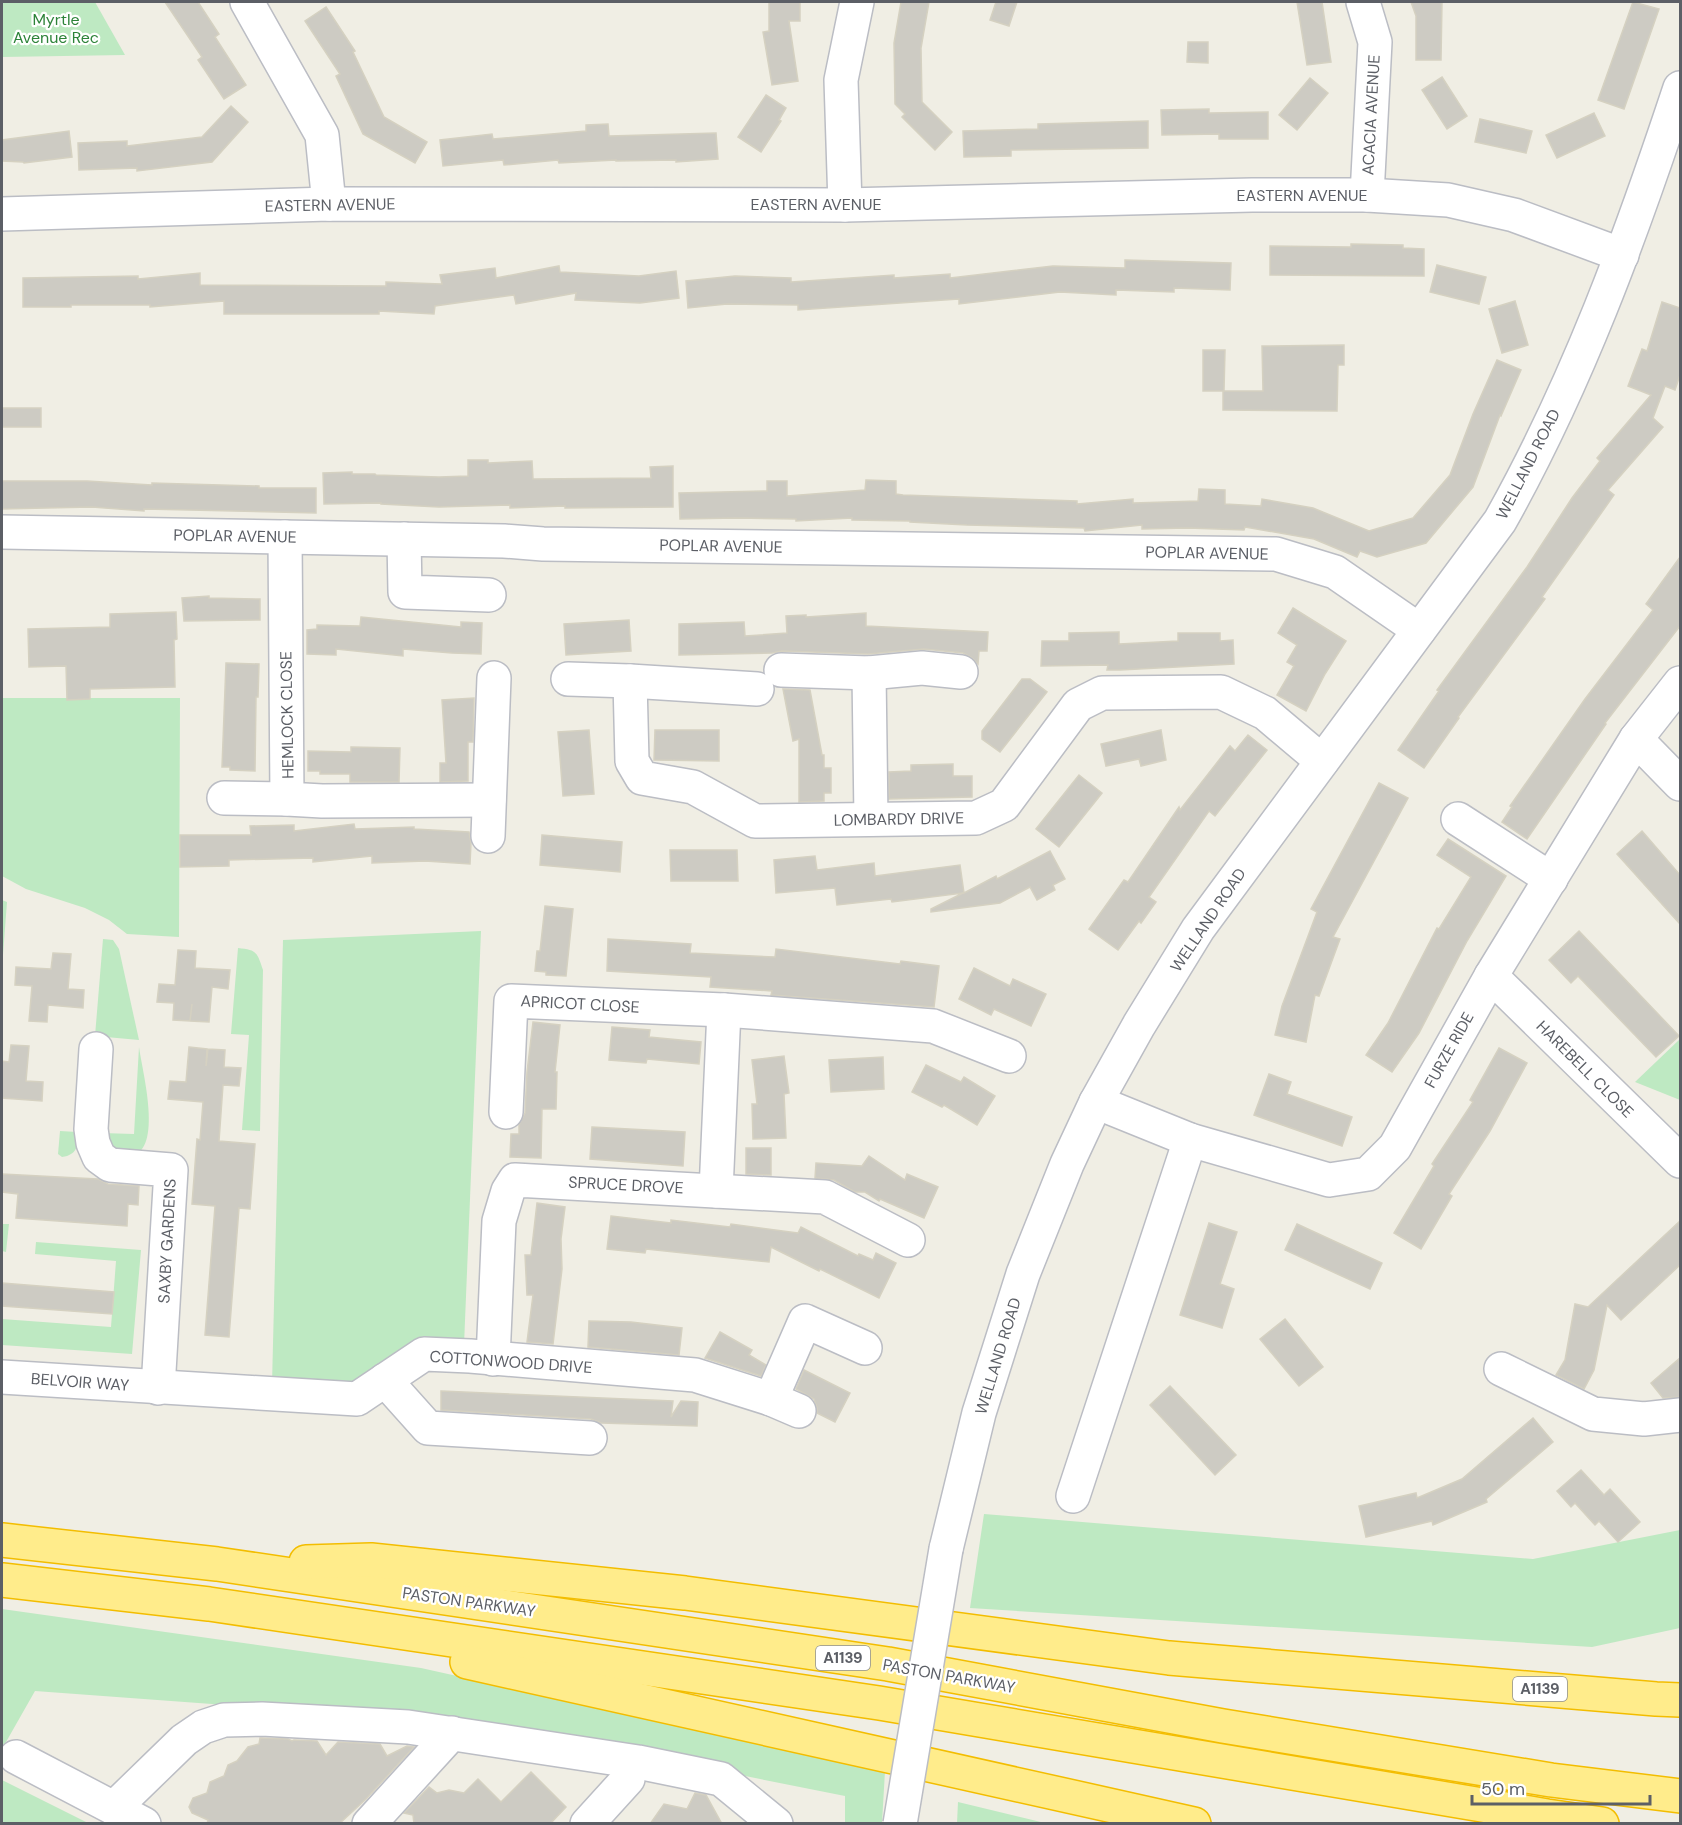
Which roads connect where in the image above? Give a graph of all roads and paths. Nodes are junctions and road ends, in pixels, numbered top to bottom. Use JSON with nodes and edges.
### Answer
{"nodes":[{"id":1,"x":247,"y":2,"type":"edge"},
{"id":2,"x":857,"y":2,"type":"edge"},
{"id":3,"x":1363,"y":2,"type":"edge"},
{"id":4,"x":1680,"y":88,"type":"edge"},
{"id":5,"x":1367,"y":195,"type":"junction"},
{"id":6,"x":329,"y":204,"type":"junction"},
{"id":7,"x":845,"y":205,"type":"junction"},
{"id":8,"x":2,"y":214,"type":"edge"},
{"id":9,"x":1622,"y":255,"type":"junction"},
{"id":10,"x":2,"y":532,"type":"edge"},
{"id":11,"x":285,"y":537,"type":"junction"},
{"id":12,"x":404,"y":539,"type":"junction"},
{"id":13,"x":489,"y":595,"type":"dead end"},
{"id":14,"x":1419,"y":630,"type":"junction"},
{"id":15,"x":961,"y":672,"type":"dead end"},
{"id":16,"x":869,"y":673,"type":"junction"},
{"id":17,"x":494,"y":678,"type":"dead end"},
{"id":18,"x":567,"y":679,"type":"dead end"},
{"id":19,"x":630,"y":681,"type":"junction"},
{"id":20,"x":1680,"y":683,"type":"edge"},
{"id":21,"x":1636,"y":739,"type":"junction"},
{"id":22,"x":1323,"y":761,"type":"junction"},
{"id":23,"x":1680,"y":784,"type":"edge"},
{"id":24,"x":224,"y":798,"type":"dead end"},
{"id":25,"x":288,"y":799,"type":"junction"},
{"id":26,"x":489,"y":800,"type":"junction"},
{"id":27,"x":871,"y":819,"type":"junction"},
{"id":28,"x":1458,"y":819,"type":"dead end"},
{"id":29,"x":488,"y":836,"type":"dead end"},
{"id":30,"x":1551,"y":879,"type":"junction"},
{"id":31,"x":1491,"y":976,"type":"junction"},
{"id":32,"x":724,"y":1010,"type":"junction"},
{"id":33,"x":96,"y":1048,"type":"dead end"},
{"id":34,"x":1009,"y":1056,"type":"dead end"},
{"id":35,"x":1096,"y":1102,"type":"junction"},
{"id":36,"x":506,"y":1112,"type":"dead end"},
{"id":37,"x":1190,"y":1140,"type":"junction"},
{"id":38,"x":1680,"y":1161,"type":"edge"},
{"id":39,"x":716,"y":1191,"type":"junction"},
{"id":40,"x":908,"y":1240,"type":"dead end"},
{"id":41,"x":865,"y":1348,"type":"dead end"},
{"id":42,"x":493,"y":1359,"type":"junction"},
{"id":43,"x":1501,"y":1369,"type":"dead end"},
{"id":44,"x":2,"y":1377,"type":"edge"},
{"id":45,"x":385,"y":1380,"type":"junction"},
{"id":46,"x":158,"y":1388,"type":"junction"},
{"id":47,"x":1680,"y":1415,"type":"edge"},
{"id":48,"x":590,"y":1437,"type":"dead end"},
{"id":49,"x":1073,"y":1496,"type":"dead end"},
{"id":50,"x":2,"y":1540,"type":"edge"},
{"id":51,"x":217,"y":1564,"type":"junction"},
{"id":52,"x":2,"y":1580,"type":"edge"},
{"id":53,"x":209,"y":1604,"type":"junction"},
{"id":54,"x":1680,"y":1700,"type":"edge"},
{"id":55,"x":452,"y":1733,"type":"junction"},
{"id":56,"x":16,"y":1757,"type":"dead end"},
{"id":57,"x":628,"y":1779,"type":"dead end"},
{"id":58,"x":1680,"y":1796,"type":"edge"},
{"id":59,"x":114,"y":1808,"type":"junction"},
{"id":60,"x":144,"y":1824,"type":"edge"},
{"id":61,"x":369,"y":1824,"type":"edge"},
{"id":62,"x":587,"y":1824,"type":"edge"},
{"id":63,"x":776,"y":1824,"type":"edge"},
{"id":64,"x":900,"y":1824,"type":"edge"},
{"id":65,"x":1194,"y":1824,"type":"edge"},
{"id":66,"x":1602,"y":1824,"type":"edge"}],
"edges":[{"from":1,"to":6,"type":"street"},
{"from":2,"to":7,"type":"street"},
{"from":3,"to":5,"type":"street","name":"ACACIA AVENUE"},
{"from":4,"to":9,"type":"street","name":"WELLAND ROAD"},
{"from":5,"to":7,"type":"street","name":"EASTERN AVENUE"},
{"from":5,"to":9,"type":"street","name":"EASTERN AVENUE"},
{"from":6,"to":7,"type":"street","name":"EASTERN AVENUE"},
{"from":6,"to":8,"type":"street","name":"EASTERN AVENUE"},
{"from":9,"to":14,"type":"street","name":"WELLAND ROAD"},
{"from":10,"to":11,"type":"street","name":"POPLAR AVENUE"},
{"from":11,"to":12,"type":"street","name":"POPLAR AVENUE"},
{"from":11,"to":25,"type":"street","name":"HEMLOCK CLOSE"},
{"from":12,"to":13,"type":"street"},
{"from":12,"to":14,"type":"street","name":"POPLAR AVENUE"},
{"from":14,"to":22,"type":"street","name":"WELLAND ROAD"},
{"from":15,"to":16,"type":"street"},
{"from":16,"to":19,"type":"street"},
{"from":16,"to":27,"type":"street"},
{"from":17,"to":26,"type":"street"},
{"from":18,"to":19,"type":"street"},
{"from":19,"to":27,"type":"street","name":"LOMBARDY DRIVE"},
{"from":20,"to":21,"type":"street","name":"FURZE RIDE"},
{"from":21,"to":23,"type":"street"},
{"from":21,"to":30,"type":"street","name":"FURZE RIDE"},
{"from":22,"to":27,"type":"street","name":"LOMBARDY DRIVE"},
{"from":22,"to":35,"type":"street","name":"WELLAND ROAD"},
{"from":24,"to":25,"type":"street"},
{"from":25,"to":26,"type":"street","name":"HEMLOCK CLOSE"},
{"from":26,"to":29,"type":"street"},
{"from":28,"to":30,"type":"street"},
{"from":30,"to":31,"type":"street","name":"FURZE RIDE"},
{"from":31,"to":37,"type":"street","name":"FURZE RIDE"},
{"from":31,"to":38,"type":"street","name":"HAREBELL CLOSE"},
{"from":32,"to":34,"type":"street","name":"APRICOT CLOSE"},
{"from":32,"to":36,"type":"street","name":"APRICOT CLOSE"},
{"from":32,"to":39,"type":"street"},
{"from":33,"to":46,"type":"street","name":"SAXBY GARDENS"},
{"from":35,"to":37,"type":"street","name":"FURZE RIDE"},
{"from":35,"to":64,"type":"street","name":"WELLAND ROAD","bridge":true},
{"from":37,"to":49,"type":"street"},
{"from":39,"to":40,"type":"street","name":"SPRUCE DROVE"},
{"from":39,"to":42,"type":"street","name":"SPRUCE DROVE"},
{"from":41,"to":42,"type":"street","name":"COTTONWOOD DRIVE"},
{"from":42,"to":45,"type":"street","name":"COTTONWOOD DRIVE"},
{"from":43,"to":47,"type":"street"},
{"from":44,"to":46,"type":"street","name":"BELVOIR WAY"},
{"from":45,"to":46,"type":"street","name":"COTTONWOOD DRIVE"},
{"from":45,"to":48,"type":"street"},
{"from":50,"to":51,"type":"highway","name":"PASTON PARKWAY","number":"A1139"},
{"from":51,"to":54,"type":"highway","number":"A1139"},
{"from":51,"to":58,"type":"highway","name":"PASTON PARKWAY","number":"A1139"},
{"from":52,"to":53,"type":"highway","number":"A1139"},
{"from":53,"to":65,"type":"highway","number":"A1139"},
{"from":53,"to":66,"type":"highway","number":"A1139"},
{"from":55,"to":59,"type":"street"},
{"from":55,"to":61,"type":"street"},
{"from":55,"to":63,"type":"street"},
{"from":56,"to":59,"type":"street"},
{"from":57,"to":62,"type":"street"},
{"from":59,"to":60,"type":"street"}]}
